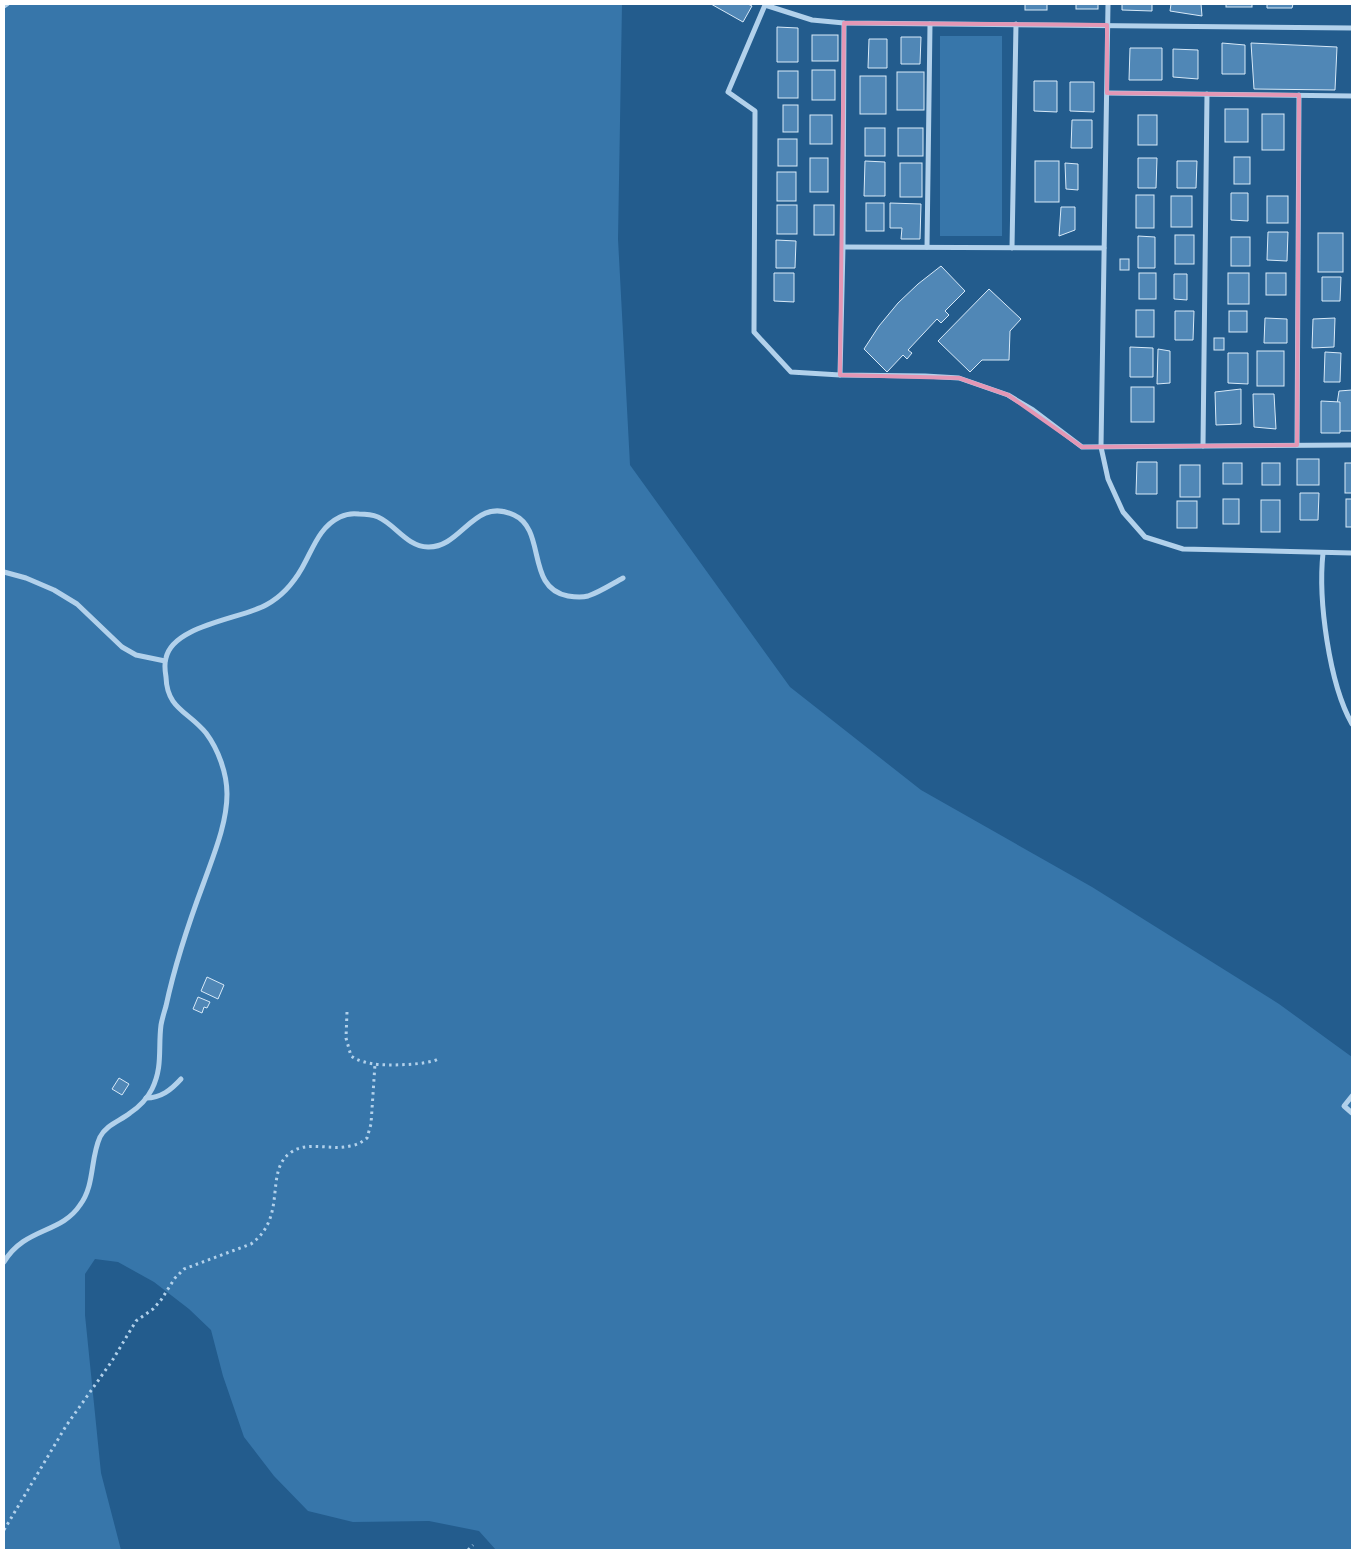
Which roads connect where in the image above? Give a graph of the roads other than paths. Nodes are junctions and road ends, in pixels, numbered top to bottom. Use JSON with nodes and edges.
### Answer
{"nodes":[{"id":1,"x":7,"y":4,"type":"edge"},
{"id":2,"x":1108,"y":4,"type":"edge"},
{"id":3,"x":4,"y":6,"type":"edge"},
{"id":4,"x":844,"y":23,"type":"junction"},
{"id":5,"x":930,"y":24,"type":"junction"},
{"id":6,"x":1016,"y":24,"type":"junction"},
{"id":7,"x":1107,"y":25,"type":"junction"},
{"id":8,"x":1352,"y":28,"type":"edge"},
{"id":9,"x":1107,"y":93,"type":"junction"},
{"id":10,"x":1207,"y":94,"type":"junction"},
{"id":11,"x":1299,"y":95,"type":"junction"},
{"id":12,"x":1352,"y":96,"type":"edge"},
{"id":13,"x":843,"y":247,"type":"junction"},
{"id":14,"x":927,"y":247,"type":"junction"},
{"id":15,"x":1012,"y":248,"type":"junction"},
{"id":16,"x":1104,"y":248,"type":"junction"},
{"id":17,"x":840,"y":375,"type":"junction"},
{"id":18,"x":1297,"y":445,"type":"junction"},
{"id":19,"x":1352,"y":445,"type":"edge"},
{"id":20,"x":1203,"y":446,"type":"junction"},
{"id":21,"x":1101,"y":448,"type":"junction"},
{"id":22,"x":1323,"y":553,"type":"junction"},
{"id":23,"x":1352,"y":553,"type":"edge"},
{"id":24,"x":4,"y":572,"type":"edge"},
{"id":25,"x":623,"y":578,"type":"dead end"},
{"id":26,"x":165,"y":661,"type":"junction"},
{"id":27,"x":1352,"y":724,"type":"edge"},
{"id":28,"x":181,"y":1079,"type":"dead end"},
{"id":29,"x":1352,"y":1096,"type":"edge"},
{"id":30,"x":146,"y":1098,"type":"junction"},
{"id":31,"x":1352,"y":1113,"type":"edge"},
{"id":32,"x":4,"y":1262,"type":"edge"}],
"edges":[{"from":1,"to":3,"type":"street"},
{"from":2,"to":7,"type":"street"},
{"from":4,"to":5,"type":"street"},
{"from":4,"to":13,"type":"street"},
{"from":4,"to":17,"type":"street"},
{"from":5,"to":6,"type":"street"},
{"from":5,"to":14,"type":"street"},
{"from":6,"to":7,"type":"street"},
{"from":6,"to":15,"type":"street"},
{"from":7,"to":8,"type":"street"},
{"from":7,"to":9,"type":"street"},
{"from":9,"to":10,"type":"street"},
{"from":9,"to":16,"type":"street"},
{"from":10,"to":11,"type":"street"},
{"from":10,"to":20,"type":"street"},
{"from":11,"to":12,"type":"street"},
{"from":11,"to":18,"type":"street"},
{"from":13,"to":14,"type":"street"},
{"from":13,"to":17,"type":"street"},
{"from":14,"to":15,"type":"street"},
{"from":15,"to":16,"type":"street"},
{"from":16,"to":21,"type":"street"},
{"from":17,"to":21,"type":"street"},
{"from":18,"to":19,"type":"street"},
{"from":18,"to":20,"type":"street"},
{"from":20,"to":21,"type":"street"},
{"from":21,"to":22,"type":"street"},
{"from":22,"to":23,"type":"street"},
{"from":22,"to":27,"type":"street"},
{"from":24,"to":26,"type":"street"},
{"from":25,"to":26,"type":"street"},
{"from":26,"to":30,"type":"street"},
{"from":28,"to":30,"type":"street"},
{"from":29,"to":31,"type":"street"},
{"from":30,"to":32,"type":"street"}]}
